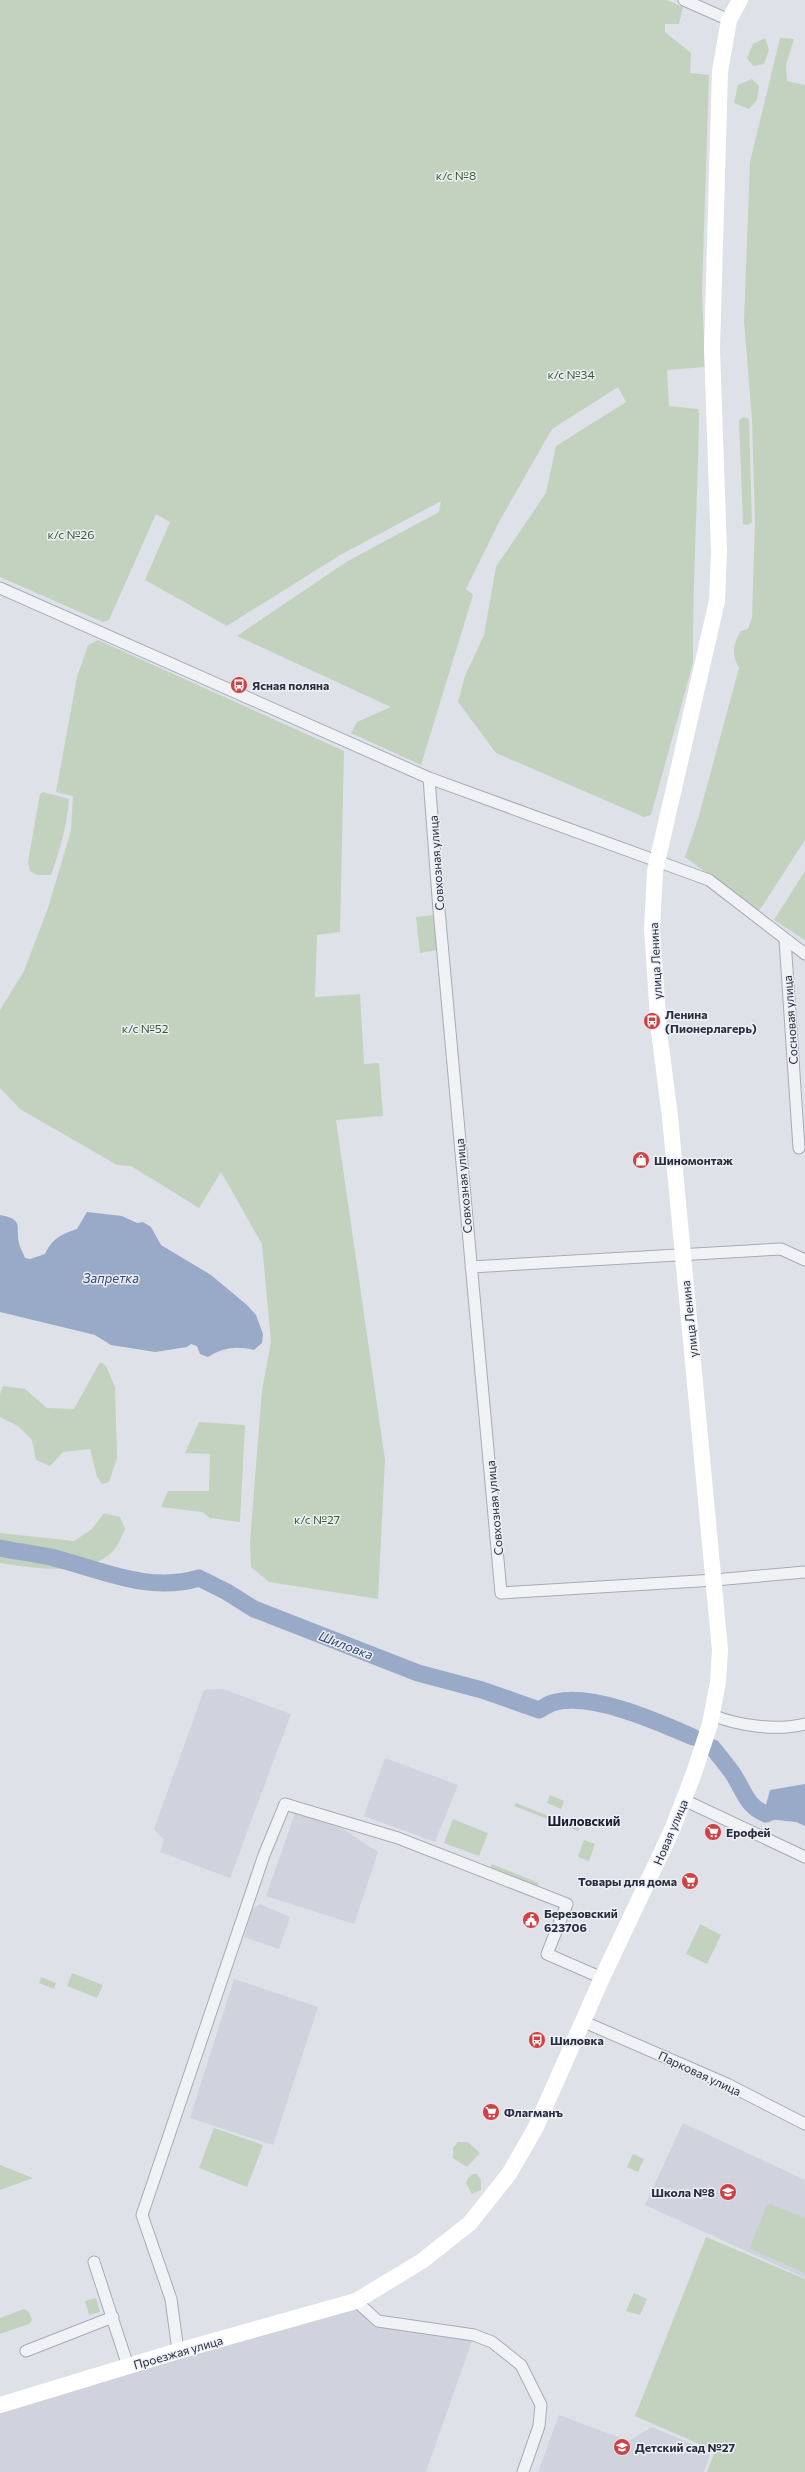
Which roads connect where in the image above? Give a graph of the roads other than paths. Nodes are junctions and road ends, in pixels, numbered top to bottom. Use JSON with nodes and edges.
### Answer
{"nodes":[{"id":1,"x":684,"y":0,"type":"edge"},
{"id":2,"x":740,"y":0,"type":"edge"},
{"id":3,"x":729,"y":20,"type":"junction"},
{"id":4,"x":0,"y":588,"type":"edge"},
{"id":5,"x":429,"y":778,"type":"junction"},
{"id":6,"x":656,"y":862,"type":"junction"},
{"id":7,"x":785,"y":940,"type":"junction"},
{"id":8,"x":805,"y":954,"type":"edge"},
{"id":9,"x":799,"y":1148,"type":"dead end"},
{"id":10,"x":683,"y":1255,"type":"junction"},
{"id":11,"x":805,"y":1260,"type":"edge"},
{"id":12,"x":471,"y":1267,"type":"junction"},
{"id":13,"x":805,"y":1572,"type":"edge"},
{"id":14,"x":715,"y":1580,"type":"junction"},
{"id":15,"x":711,"y":1719,"type":"junction"},
{"id":16,"x":805,"y":1724,"type":"edge"},
{"id":17,"x":694,"y":1773,"type":"joint"},
{"id":18,"x":684,"y":1800,"type":"junction"},
{"id":19,"x":805,"y":1858,"type":"edge"},
{"id":20,"x":602,"y":1978,"type":"junction"},
{"id":21,"x":588,"y":2023,"type":"junction"},
{"id":22,"x":805,"y":2124,"type":"edge"},
{"id":23,"x":94,"y":2262,"type":"dead end"},
{"id":24,"x":356,"y":2301,"type":"junction"},
{"id":25,"x":113,"y":2317,"type":"junction"},
{"id":26,"x":26,"y":2351,"type":"dead end"},
{"id":27,"x":178,"y":2351,"type":"junction"},
{"id":28,"x":128,"y":2366,"type":"junction"},
{"id":29,"x":0,"y":2405,"type":"edge"},
{"id":30,"x":522,"y":2472,"type":"edge"}],
"edges":[{"from":1,"to":3,"type":"street"},
{"from":2,"to":3,"type":"street","name":"улица Ленина"},
{"from":3,"to":6,"type":"street","name":"улица Ленина"},
{"from":4,"to":5,"type":"street"},
{"from":5,"to":6,"type":"street"},
{"from":5,"to":12,"type":"street","name":"Совхозная улица"},
{"from":6,"to":7,"type":"street"},
{"from":6,"to":10,"type":"street","name":"улица Ленина"},
{"from":7,"to":8,"type":"street"},
{"from":7,"to":9,"type":"street","name":"Сосновая улица"},
{"from":10,"to":11,"type":"street"},
{"from":10,"to":12,"type":"street"},
{"from":10,"to":14,"type":"street","name":"улица Ленина"},
{"from":12,"to":14,"type":"street","name":"Совхозная улица"},
{"from":13,"to":14,"type":"street"},
{"from":14,"to":15,"type":"street","name":"улица Ленина"},
{"from":15,"to":16,"type":"street"},
{"from":15,"to":17,"type":"street","name":"улица Ленина"},
{"from":17,"to":18,"type":"street","name":"Новая улица"},
{"from":18,"to":19,"type":"street"},
{"from":18,"to":20,"type":"street","name":"Новая улица"},
{"from":20,"to":21,"type":"street","name":"Новая улица"},
{"from":20,"to":27,"type":"street"},
{"from":21,"to":22,"type":"street","name":"Парковая улица"},
{"from":21,"to":24,"type":"street","name":"Проезжая улица"},
{"from":23,"to":25,"type":"street"},
{"from":24,"to":27,"type":"street","name":"Проезжая улица"},
{"from":24,"to":30,"type":"street"},
{"from":25,"to":26,"type":"street"},
{"from":25,"to":28,"type":"street"},
{"from":27,"to":28,"type":"street","name":"Проезжая улица"},
{"from":28,"to":29,"type":"street","name":"Проезжая улица"}]}
